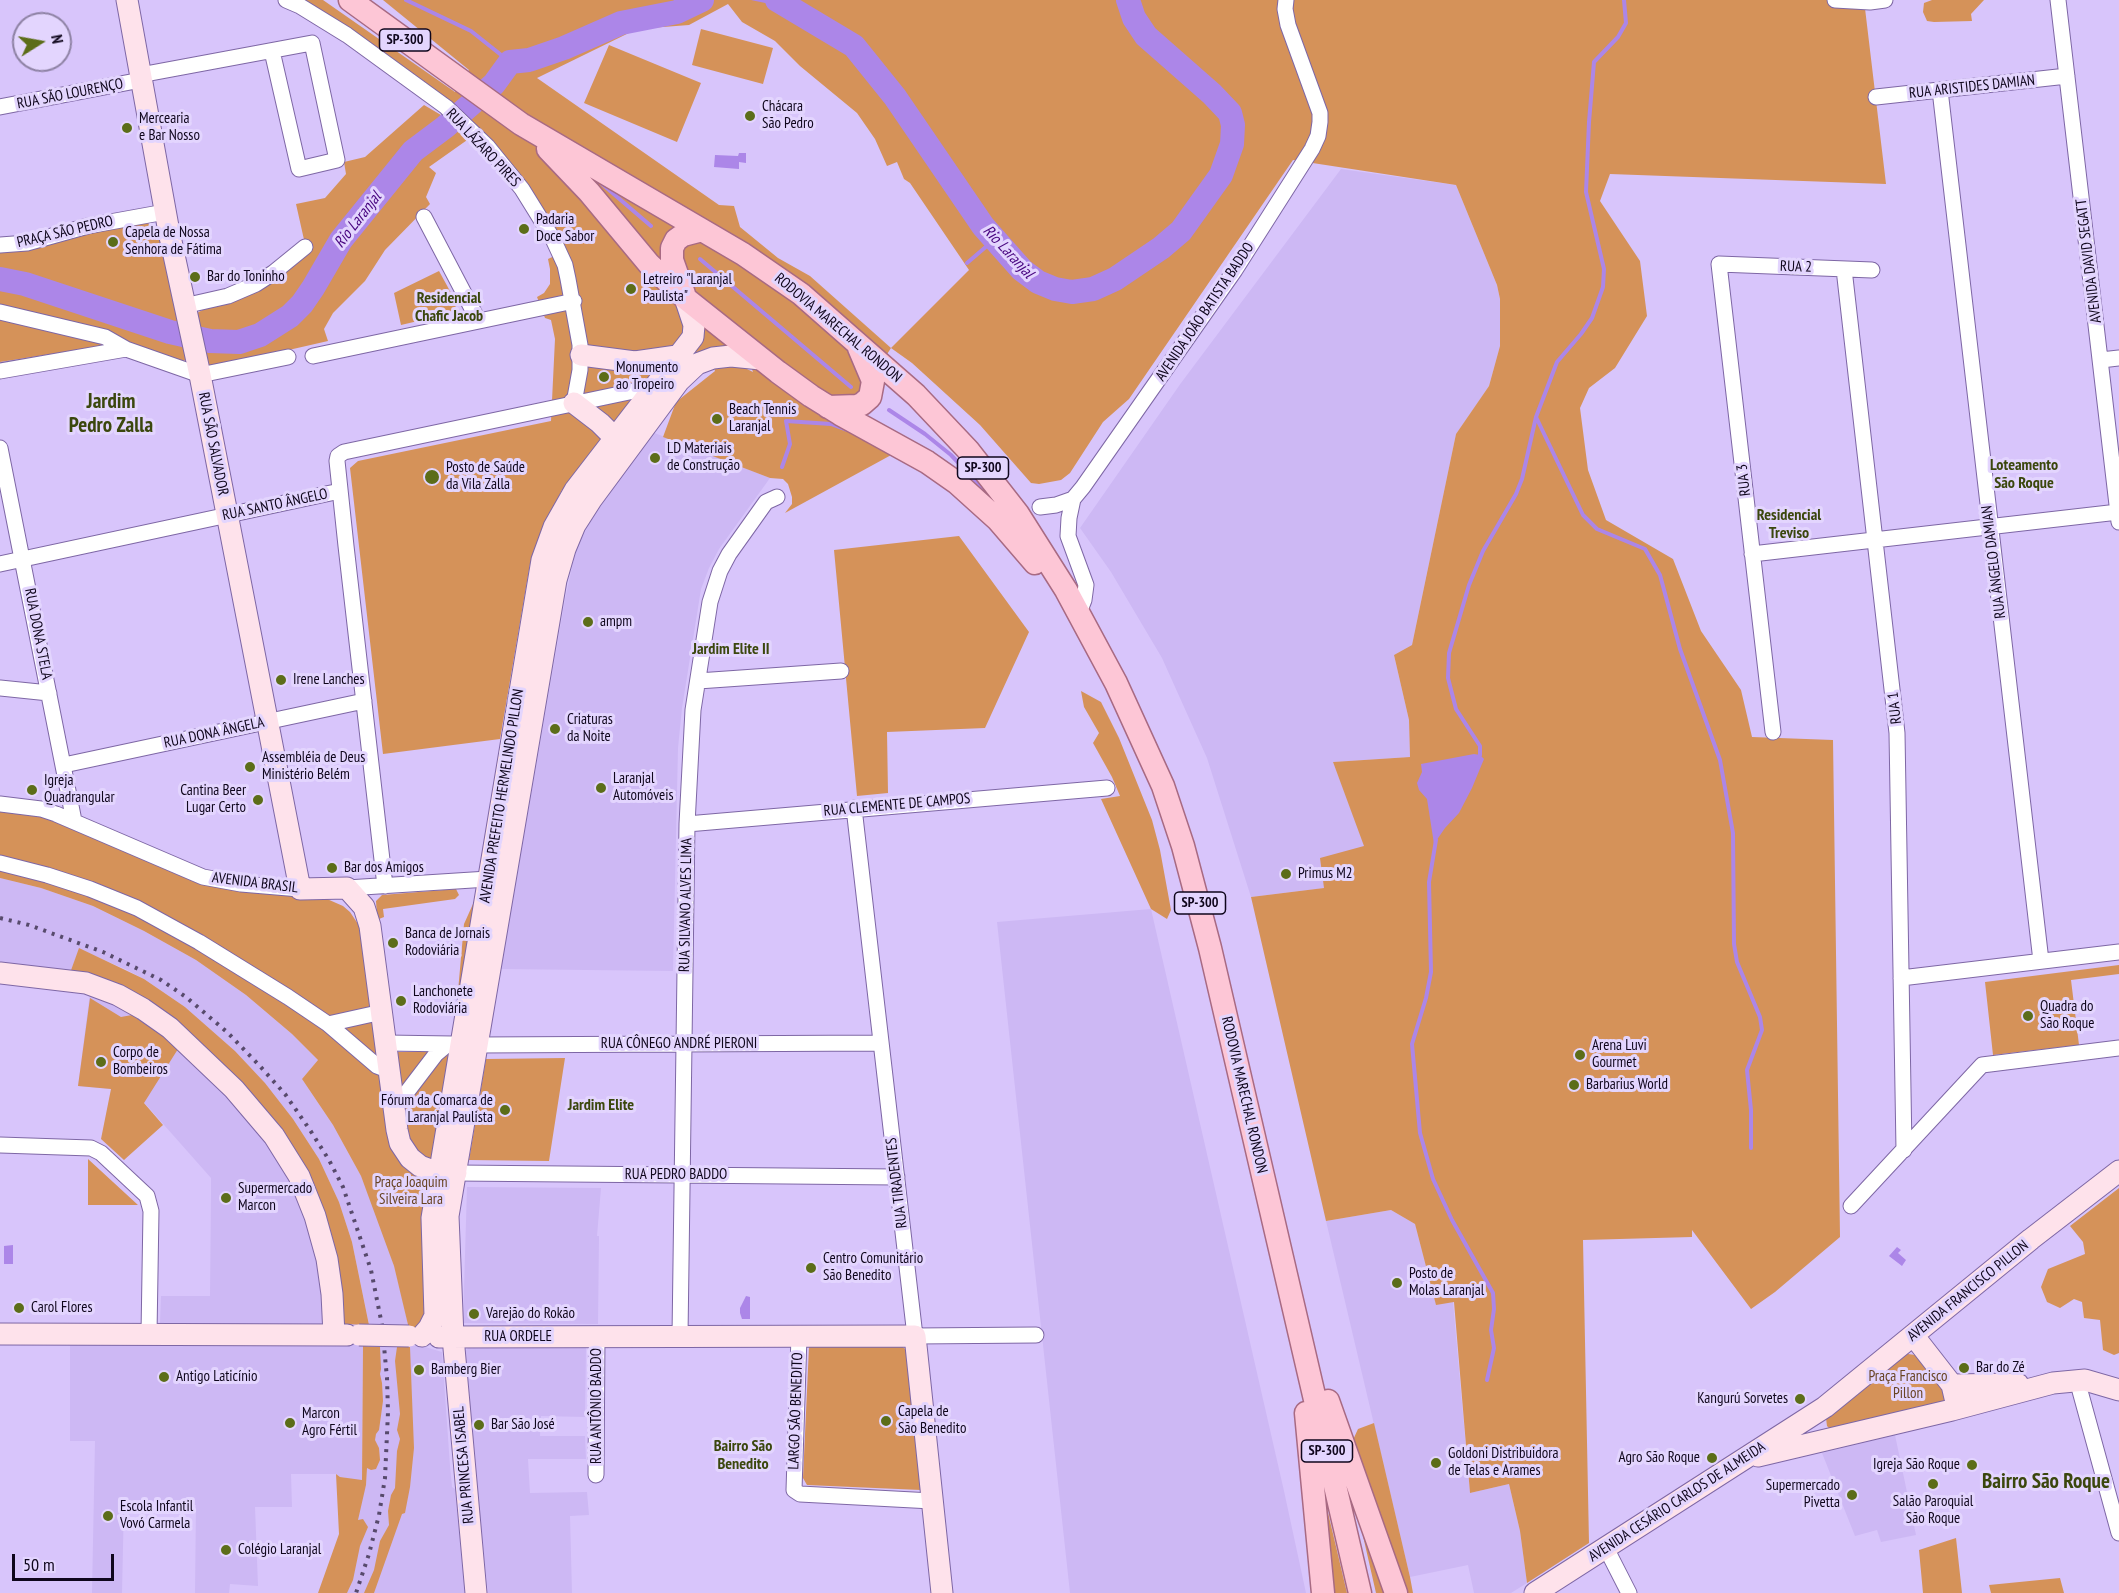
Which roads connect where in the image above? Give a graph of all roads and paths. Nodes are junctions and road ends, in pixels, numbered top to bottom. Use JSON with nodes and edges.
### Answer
{"nodes":[{"id":1,"x":127,"y":0,"type":"edge"},
{"id":2,"x":286,"y":0,"type":"edge"},
{"id":3,"x":350,"y":0,"type":"edge"},
{"id":4,"x":1286,"y":0,"type":"edge"},
{"id":5,"x":1835,"y":0,"type":"edge"},
{"id":6,"x":1885,"y":0,"type":"edge"},
{"id":7,"x":2058,"y":0,"type":"edge"},
{"id":8,"x":272,"y":51,"type":"junction"},
{"id":9,"x":2067,"y":76,"type":"junction"},
{"id":10,"x":140,"y":78,"type":"junction"},
{"id":11,"x":1940,"y":90,"type":"junction"},
{"id":12,"x":1876,"y":98,"type":"dead end"},
{"id":13,"x":0,"y":107,"type":"edge"},
{"id":14,"x":514,"y":118,"type":"junction"},
{"id":15,"x":165,"y":212,"type":"junction"},
{"id":16,"x":424,"y":217,"type":"dead end"},
{"id":17,"x":702,"y":230,"type":"junction"},
{"id":18,"x":0,"y":245,"type":"edge"},
{"id":19,"x":305,"y":247,"type":"dead end"},
{"id":20,"x":1719,"y":264,"type":"joint"},
{"id":21,"x":1844,"y":268,"type":"junction"},
{"id":22,"x":1872,"y":270,"type":"dead end"},
{"id":23,"x":686,"y":298,"type":"junction"},
{"id":24,"x":574,"y":301,"type":"junction"},
{"id":25,"x":0,"y":312,"type":"edge"},
{"id":26,"x":186,"y":314,"type":"junction"},
{"id":27,"x":478,"y":320,"type":"junction"},
{"id":28,"x":858,"y":345,"type":"junction"},
{"id":29,"x":126,"y":349,"type":"junction"},
{"id":30,"x":581,"y":355,"type":"junction"},
{"id":31,"x":313,"y":356,"type":"dead end"},
{"id":32,"x":677,"y":356,"type":"junction"},
{"id":33,"x":288,"y":357,"type":"dead end"},
{"id":34,"x":2119,"y":358,"type":"edge"},
{"id":35,"x":761,"y":359,"type":"junction"},
{"id":36,"x":2101,"y":360,"type":"junction"},
{"id":37,"x":0,"y":371,"type":"edge"},
{"id":38,"x":200,"y":375,"type":"junction"},
{"id":39,"x":653,"y":387,"type":"junction"},
{"id":40,"x":574,"y":403,"type":"junction"},
{"id":41,"x":828,"y":407,"type":"junction"},
{"id":42,"x":621,"y":444,"type":"junction"},
{"id":43,"x":0,"y":448,"type":"edge"},
{"id":44,"x":598,"y":459,"type":"junction"},
{"id":45,"x":340,"y":491,"type":"junction"},
{"id":46,"x":777,"y":497,"type":"dead end"},
{"id":47,"x":1072,"y":499,"type":"junction"},
{"id":48,"x":1040,"y":507,"type":"dead end"},
{"id":49,"x":227,"y":516,"type":"junction"},
{"id":50,"x":2118,"y":517,"type":"edge"},
{"id":51,"x":1990,"y":526,"type":"junction"},
{"id":52,"x":1875,"y":540,"type":"junction"},
{"id":53,"x":1752,"y":554,"type":"junction"},
{"id":54,"x":23,"y":560,"type":"junction"},
{"id":55,"x":551,"y":562,"type":"junction"},
{"id":56,"x":0,"y":564,"type":"edge"},
{"id":57,"x":1078,"y":615,"type":"junction"},
{"id":58,"x":841,"y":670,"type":"dead end"},
{"id":59,"x":698,"y":681,"type":"junction"},
{"id":60,"x":0,"y":688,"type":"edge"},
{"id":61,"x":49,"y":693,"type":"junction"},
{"id":62,"x":364,"y":701,"type":"junction"},
{"id":63,"x":267,"y":722,"type":"junction"},
{"id":64,"x":1773,"y":732,"type":"dead end"},
{"id":65,"x":64,"y":765,"type":"junction"},
{"id":66,"x":1107,"y":788,"type":"dead end"},
{"id":67,"x":0,"y":804,"type":"edge"},
{"id":68,"x":854,"y":808,"type":"junction"},
{"id":69,"x":74,"y":821,"type":"junction"},
{"id":70,"x":687,"y":824,"type":"junction"},
{"id":71,"x":0,"y":863,"type":"edge"},
{"id":72,"x":497,"y":881,"type":"junction"},
{"id":73,"x":385,"y":886,"type":"junction"},
{"id":74,"x":347,"y":888,"type":"junction"},
{"id":75,"x":300,"y":889,"type":"junction"},
{"id":76,"x":2119,"y":952,"type":"edge"},
{"id":77,"x":2041,"y":961,"type":"junction"},
{"id":78,"x":0,"y":973,"type":"edge"},
{"id":79,"x":1901,"y":978,"type":"junction"},
{"id":80,"x":382,"y":1012,"type":"junction"},
{"id":81,"x":328,"y":1024,"type":"junction"},
{"id":82,"x":386,"y":1043,"type":"junction"},
{"id":83,"x":881,"y":1043,"type":"junction"},
{"id":84,"x":462,"y":1044,"type":"junction"},
{"id":85,"x":685,"y":1044,"type":"junction"},
{"id":86,"x":2119,"y":1048,"type":"edge"},
{"id":87,"x":390,"y":1071,"type":"junction"},
{"id":88,"x":394,"y":1109,"type":"junction"},
{"id":89,"x":0,"y":1145,"type":"edge"},
{"id":90,"x":1904,"y":1150,"type":"junction"},
{"id":91,"x":2119,"y":1171,"type":"edge"},
{"id":92,"x":448,"y":1173,"type":"junction"},
{"id":93,"x":682,"y":1176,"type":"junction"},
{"id":94,"x":897,"y":1177,"type":"junction"},
{"id":95,"x":1851,"y":1206,"type":"dead end"},
{"id":96,"x":440,"y":1225,"type":"junction"},
{"id":97,"x":1294,"y":1310,"type":"junction"},
{"id":98,"x":0,"y":1334,"type":"edge"},
{"id":99,"x":149,"y":1334,"type":"junction"},
{"id":100,"x":334,"y":1335,"type":"junction"},
{"id":101,"x":1036,"y":1335,"type":"dead end"},
{"id":102,"x":1913,"y":1335,"type":"junction"},
{"id":103,"x":415,"y":1336,"type":"junction"},
{"id":104,"x":597,"y":1336,"type":"junction"},
{"id":105,"x":680,"y":1336,"type":"junction"},
{"id":106,"x":800,"y":1336,"type":"junction"},
{"id":107,"x":915,"y":1336,"type":"junction"},
{"id":108,"x":453,"y":1337,"type":"junction"},
{"id":109,"x":2077,"y":1380,"type":"junction"},
{"id":110,"x":2052,"y":1383,"type":"junction"},
{"id":111,"x":1952,"y":1385,"type":"junction"},
{"id":112,"x":2119,"y":1390,"type":"edge"},
{"id":113,"x":1953,"y":1410,"type":"junction"},
{"id":114,"x":1818,"y":1411,"type":"junction"},
{"id":115,"x":1830,"y":1439,"type":"junction"},
{"id":116,"x":1743,"y":1459,"type":"junction"},
{"id":117,"x":596,"y":1474,"type":"dead end"},
{"id":118,"x":932,"y":1501,"type":"junction"},
{"id":119,"x":2119,"y":1533,"type":"edge"},
{"id":120,"x":1606,"y":1548,"type":"junction"},
{"id":121,"x":476,"y":1593,"type":"edge"},
{"id":122,"x":942,"y":1593,"type":"edge"},
{"id":123,"x":1323,"y":1593,"type":"edge"},
{"id":124,"x":1360,"y":1593,"type":"edge"},
{"id":125,"x":1396,"y":1593,"type":"edge"},
{"id":126,"x":1535,"y":1593,"type":"edge"},
{"id":127,"x":1629,"y":1593,"type":"edge"}],
"edges":[{"from":1,"to":10,"type":"main road","name":"RUA SÃO SALVADOR"},
{"from":2,"to":24,"type":"street","name":"RUA LÁZARO PIRES"},
{"from":3,"to":14,"type":"main road","name":"RODOVIA MARECHAL RONDON","number":"SP-300"},
{"from":4,"to":47,"type":"street","name":"AVENIDA JOÃO BATISTA BADDO"},
{"from":5,"to":6,"type":"street"},
{"from":7,"to":9,"type":"street","name":"AVENIDA DAVID SEGATT"},
{"from":8,"to":8,"type":"street","name":"RUA SÃO LOURENÇO"},
{"from":8,"to":10,"type":"street","name":"RUA SÃO LOURENÇO"},
{"from":9,"to":11,"type":"street","name":"RUA ARISTIDES DAMIAN"},
{"from":9,"to":36,"type":"street","name":"AVENIDA DAVID SEGATT"},
{"from":10,"to":13,"type":"street","name":"RUA SÃO LOURENÇO"},
{"from":10,"to":15,"type":"main road","name":"RUA SÃO SALVADOR"},
{"from":11,"to":12,"type":"street","name":"RUA ARISTIDES DAMIAN"},
{"from":11,"to":51,"type":"street","name":"RUA ÂNGELO DAMIAN"},
{"from":14,"to":17,"type":"main road","name":"RODOVIA MARECHAL RONDON","number":"SP-300"},
{"from":14,"to":23,"type":"main road","name":"RODOVIA MARECHAL RONDON","number":"SP-300"},
{"from":15,"to":18,"type":"street","name":"PRAÇA SÃO PEDRO"},
{"from":15,"to":26,"type":"main road","name":"RUA SÃO SALVADOR"},
{"from":16,"to":27,"type":"street"},
{"from":17,"to":23,"type":"main road"},
{"from":17,"to":28,"type":"main road","name":"RODOVIA MARECHAL RONDON","number":"SP-300"},
{"from":19,"to":26,"type":"street"},
{"from":20,"to":21,"type":"street","name":"RUA 2"},
{"from":20,"to":53,"type":"street","name":"RUA 3"},
{"from":21,"to":22,"type":"street","name":"RUA 2"},
{"from":21,"to":52,"type":"street","name":"RUA 1"},
{"from":23,"to":32,"type":"main road","name":"AVENIDA PREFEITO HERMELINDO PILLON"},
{"from":23,"to":35,"type":"main road","name":"RODOVIA MARECHAL RONDON","number":"SP-300"},
{"from":24,"to":27,"type":"street"},
{"from":24,"to":30,"type":"street","name":"RUA LÁZARO PIRES"},
{"from":25,"to":29,"type":"street"},
{"from":26,"to":38,"type":"main road","name":"RUA SÃO SALVADOR"},
{"from":27,"to":31,"type":"street"},
{"from":28,"to":41,"type":"main road"},
{"from":28,"to":57,"type":"main road","name":"RODOVIA MARECHAL RONDON","number":"SP-300"},
{"from":29,"to":37,"type":"street"},
{"from":29,"to":38,"type":"street"},
{"from":30,"to":32,"type":"main road"},
{"from":30,"to":40,"type":"street","name":"RUA LÁZARO PIRES"},
{"from":32,"to":39,"type":"main road","name":"AVENIDA PREFEITO HERMELINDO PILLON"},
{"from":33,"to":38,"type":"street"},
{"from":34,"to":36,"type":"street"},
{"from":35,"to":41,"type":"main road","name":"RODOVIA MARECHAL RONDON","number":"SP-300"},
{"from":35,"to":42,"type":"main road","name":"AVENIDA PREFEITO HERMELINDO PILLON"},
{"from":36,"to":50,"type":"street","name":"AVENIDA DAVID SEGATT"},
{"from":38,"to":49,"type":"main road","name":"RUA SÃO SALVADOR"},
{"from":39,"to":40,"type":"street","name":"RUA SANTO ÂNGELO"},
{"from":39,"to":42,"type":"main road","name":"AVENIDA PREFEITO HERMELINDO PILLON"},
{"from":40,"to":42,"type":"main road"},
{"from":40,"to":44,"type":"main road"},
{"from":40,"to":45,"type":"street","name":"RUA SANTO ÂNGELO"},
{"from":41,"to":57,"type":"main road","name":"RODOVIA MARECHAL RONDON","number":"SP-300"},
{"from":42,"to":44,"type":"main road","name":"AVENIDA PREFEITO HERMELINDO PILLON"},
{"from":42,"to":55,"type":"main road","name":"AVENIDA PREFEITO HERMELINDO PILLON"},
{"from":43,"to":54,"type":"street","name":"RUA DONA STELA"},
{"from":44,"to":55,"type":"main road","name":"AVENIDA PREFEITO HERMELINDO PILLON"},
{"from":45,"to":49,"type":"street","name":"RUA SANTO ÂNGELO"},
{"from":45,"to":62,"type":"street"},
{"from":46,"to":59,"type":"street","name":"RUA SILVANO ALVES LIMA"},
{"from":47,"to":48,"type":"street"},
{"from":47,"to":57,"type":"street"},
{"from":49,"to":54,"type":"street","name":"RUA SANTO ÂNGELO"},
{"from":49,"to":63,"type":"main road","name":"RUA SÃO SALVADOR"},
{"from":50,"to":51,"type":"street"},
{"from":51,"to":52,"type":"street"},
{"from":51,"to":77,"type":"street","name":"RUA ÂNGELO DAMIAN"},
{"from":52,"to":53,"type":"street"},
{"from":52,"to":79,"type":"street","name":"RUA 1"},
{"from":53,"to":64,"type":"street","name":"RUA 3"},
{"from":54,"to":56,"type":"street","name":"RUA SANTO ÂNGELO"},
{"from":54,"to":61,"type":"street","name":"RUA DONA STELA"},
{"from":55,"to":72,"type":"main road","name":"AVENIDA PREFEITO HERMELINDO PILLON"},
{"from":57,"to":97,"type":"main road","name":"RODOVIA MARECHAL RONDON","number":"SP-300"},
{"from":58,"to":59,"type":"street"},
{"from":59,"to":70,"type":"street","name":"RUA SILVANO ALVES LIMA"},
{"from":60,"to":61,"type":"street"},
{"from":61,"to":65,"type":"street","name":"RUA DONA STELA"},
{"from":62,"to":63,"type":"street","name":"RUA DONA ÂNGELA"},
{"from":62,"to":73,"type":"street"},
{"from":63,"to":65,"type":"street","name":"RUA DONA ÂNGELA"},
{"from":63,"to":75,"type":"main road","name":"RUA SÃO SALVADOR"},
{"from":65,"to":69,"type":"street","name":"RUA DONA STELA"},
{"from":66,"to":68,"type":"street","name":"RUA CLEMENTE DE CAMPOS"},
{"from":67,"to":69,"type":"street","name":"AVENIDA BRASIL"},
{"from":68,"to":70,"type":"street","name":"RUA CLEMENTE DE CAMPOS"},
{"from":68,"to":83,"type":"street","name":"RUA TIRADENTES"},
{"from":69,"to":75,"type":"street","name":"AVENIDA BRASIL"},
{"from":70,"to":85,"type":"street","name":"RUA SILVANO ALVES LIMA"},
{"from":71,"to":81,"type":"street"},
{"from":72,"to":73,"type":"street","name":"AVENIDA BRASIL"},
{"from":72,"to":84,"type":"main road","name":"AVENIDA PREFEITO HERMELINDO PILLON"},
{"from":73,"to":74,"type":"street","name":"AVENIDA BRASIL"},
{"from":74,"to":75,"type":"main road","name":"AVENIDA BRASIL"},
{"from":74,"to":80,"type":"main road"},
{"from":76,"to":77,"type":"street"},
{"from":77,"to":79,"type":"street"},
{"from":78,"to":100,"type":"main road"},
{"from":79,"to":90,"type":"street","name":"RUA 1"},
{"from":80,"to":81,"type":"street"},
{"from":80,"to":82,"type":"main road"},
{"from":81,"to":87,"type":"street"},
{"from":82,"to":84,"type":"street"},
{"from":82,"to":87,"type":"main road"},
{"from":83,"to":85,"type":"street","name":"RUA CÔNEGO ANDRÉ PIERONI"},
{"from":83,"to":94,"type":"street","name":"RUA TIRADENTES"},
{"from":84,"to":85,"type":"street","name":"RUA CÔNEGO ANDRÉ PIERONI"},
{"from":84,"to":88,"type":"street"},
{"from":84,"to":92,"type":"main road","name":"AVENIDA PREFEITO HERMELINDO PILLON"},
{"from":85,"to":93,"type":"street","name":"RUA SILVANO ALVES LIMA"},
{"from":86,"to":90,"type":"street"},
{"from":87,"to":88,"type":"main road"},
{"from":88,"to":92,"type":"main road"},
{"from":89,"to":99,"type":"street"},
{"from":90,"to":95,"type":"street"},
{"from":91,"to":102,"type":"main road","name":"AVENIDA FRANCISCO PILLON"},
{"from":92,"to":93,"type":"street","name":"RUA PEDRO BADDO"},
{"from":92,"to":96,"type":"main road","name":"AVENIDA PREFEITO HERMELINDO PILLON"},
{"from":93,"to":94,"type":"street","name":"RUA PEDRO BADDO"},
{"from":93,"to":105,"type":"street","name":"RUA SILVANO ALVES LIMA"},
{"from":94,"to":107,"type":"street","name":"RUA TIRADENTES"},
{"from":96,"to":103,"type":"main road","name":"AVENIDA PREFEITO HERMELINDO PILLON"},
{"from":96,"to":108,"type":"main road","name":"AVENIDA PREFEITO HERMELINDO PILLON"},
{"from":97,"to":123,"type":"main road"},
{"from":97,"to":124,"type":"main road","name":"RODOVIA MARECHAL RONDON","number":"SP-300"},
{"from":97,"to":125,"type":"main road"},
{"from":98,"to":99,"type":"main road","name":"RUA ORDELE"},
{"from":99,"to":100,"type":"main road","name":"RUA ORDELE"},
{"from":100,"to":103,"type":"main road","name":"RUA ORDELE","bridge":true},
{"from":101,"to":107,"type":"street","name":"RUA ORDELE"},
{"from":102,"to":111,"type":"main road"},
{"from":102,"to":114,"type":"main road","name":"AVENIDA FRANCISCO PILLON"},
{"from":103,"to":108,"type":"main road","name":"RUA ORDELE"},
{"from":104,"to":105,"type":"main road","name":"RUA ORDELE"},
{"from":104,"to":108,"type":"main road","name":"RUA ORDELE"},
{"from":104,"to":117,"type":"street","name":"RUA ANTÔNIO BADDO"},
{"from":105,"to":106,"type":"main road","name":"RUA ORDELE"},
{"from":106,"to":107,"type":"main road","name":"RUA ORDELE"},
{"from":106,"to":118,"type":"street","name":"LARGO SÃO BENEDITO"},
{"from":107,"to":118,"type":"main road","name":"RUA TIRADENTES"},
{"from":108,"to":121,"type":"main road","name":"RUA PRINCESA ISABEL"},
{"from":109,"to":110,"type":"main road"},
{"from":109,"to":112,"type":"main road"},
{"from":109,"to":119,"type":"street"},
{"from":110,"to":111,"type":"main road"},
{"from":110,"to":113,"type":"main road"},
{"from":111,"to":113,"type":"main road"},
{"from":113,"to":115,"type":"main road"},
{"from":114,"to":115,"type":"main road"},
{"from":114,"to":116,"type":"main road","name":"AVENIDA CESÁRIO CARLOS DE ALMEIDA"},
{"from":115,"to":116,"type":"main road"},
{"from":116,"to":120,"type":"main road","name":"AVENIDA CESÁRIO CARLOS DE ALMEIDA"},
{"from":118,"to":122,"type":"main road","name":"RUA TIRADENTES"},
{"from":120,"to":126,"type":"main road","name":"AVENIDA CESÁRIO CARLOS DE ALMEIDA"},
{"from":120,"to":127,"type":"street"}]}
